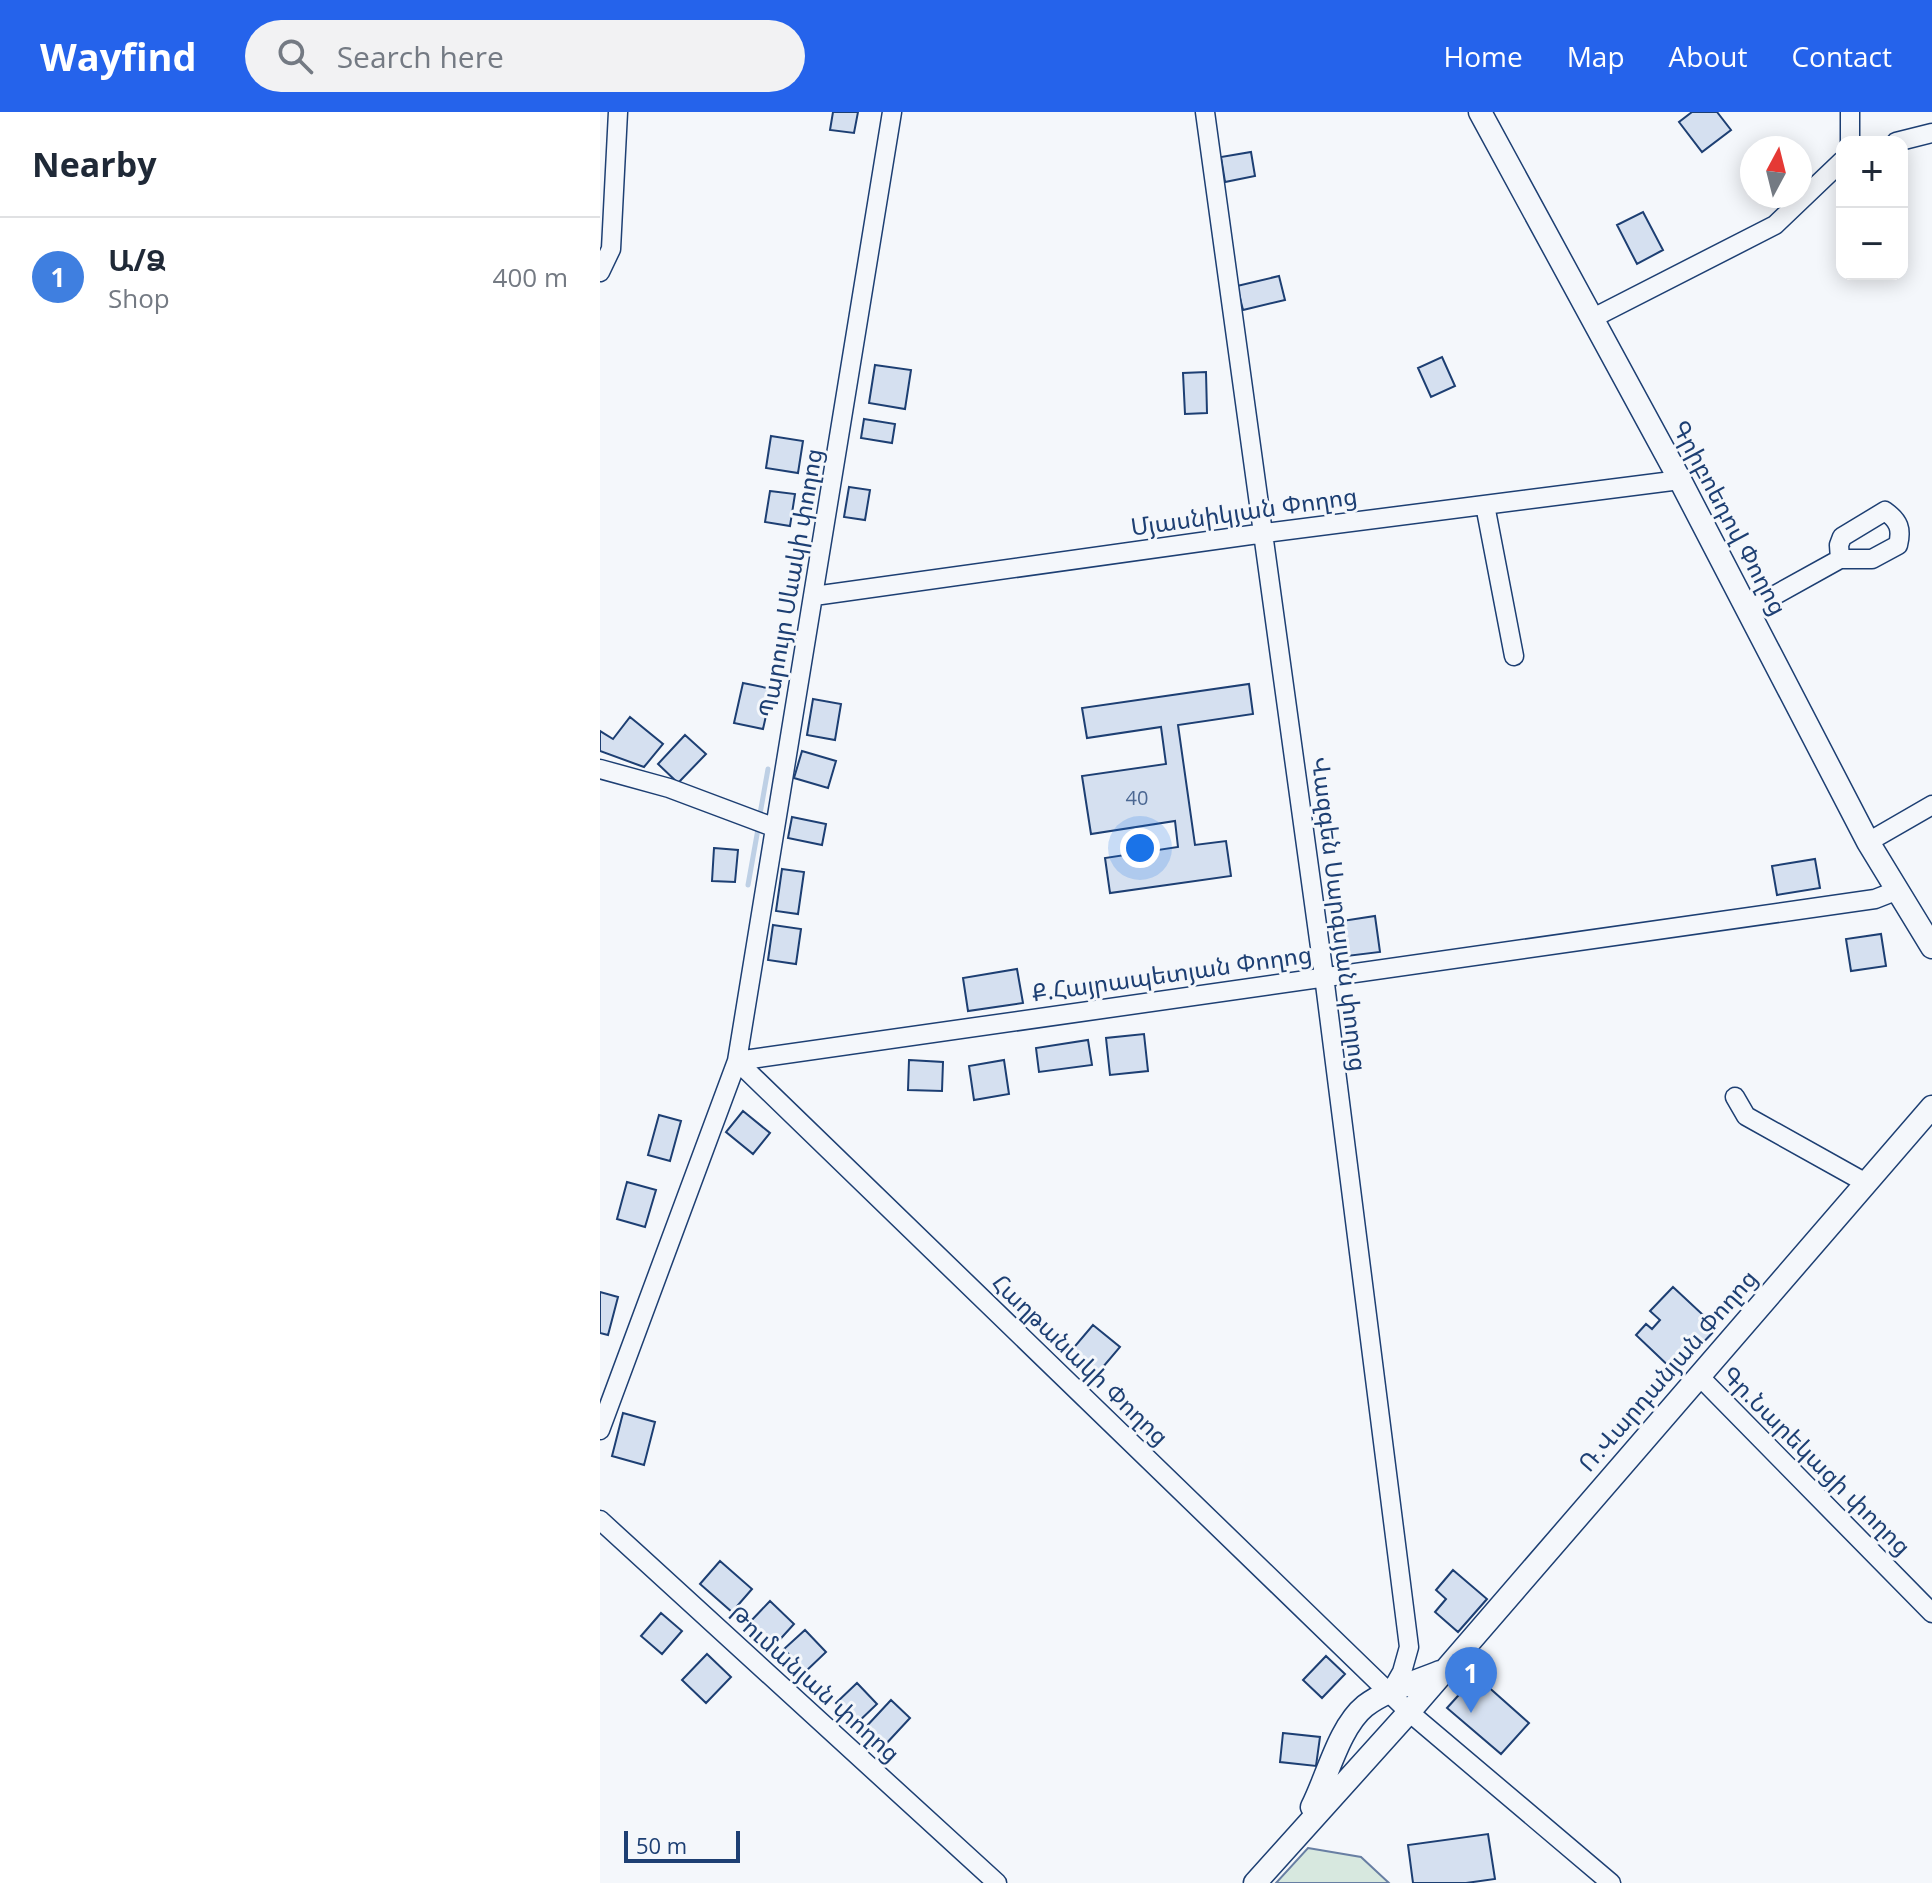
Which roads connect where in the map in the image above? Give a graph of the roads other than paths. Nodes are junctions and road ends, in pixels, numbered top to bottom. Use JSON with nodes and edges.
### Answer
{"nodes":[{"id":1,"x":618,"y":112,"type":"edge"},
{"id":2,"x":892,"y":112,"type":"edge"},
{"id":3,"x":1205,"y":112,"type":"edge"},
{"id":4,"x":1480,"y":112,"type":"edge"},
{"id":5,"x":1850,"y":112,"type":"edge"},
{"id":6,"x":1932,"y":133,"type":"edge"},
{"id":7,"x":1850,"y":136,"type":"edge"},
{"id":8,"x":1908,"y":139,"type":"edge"},
{"id":9,"x":1836,"y":167,"type":"edge"},
{"id":10,"x":600,"y":272,"type":"edge"},
{"id":11,"x":1593,"y":318,"type":"junction"},
{"id":12,"x":1680,"y":480,"type":"junction"},
{"id":13,"x":1485,"y":505,"type":"junction"},
{"id":14,"x":1265,"y":533,"type":"junction"},
{"id":15,"x":1840,"y":559,"type":"dead end"},
{"id":16,"x":814,"y":596,"type":"junction"},
{"id":17,"x":1748,"y":610,"type":"junction"},
{"id":18,"x":1514,"y":656,"type":"dead end"},
{"id":19,"x":600,"y":769,"type":"edge"},
{"id":20,"x":1932,"y":805,"type":"edge"},
{"id":21,"x":773,"y":827,"type":"junction"},
{"id":22,"x":1868,"y":842,"type":"junction"},
{"id":23,"x":1898,"y":890,"type":"junction"},
{"id":24,"x":1932,"y":947,"type":"edge"},
{"id":25,"x":1324,"y":976,"type":"junction"},
{"id":26,"x":737,"y":1061,"type":"junction"},
{"id":27,"x":1735,"y":1097,"type":"dead end"},
{"id":28,"x":1932,"y":1107,"type":"edge"},
{"id":29,"x":1866,"y":1183,"type":"junction"},
{"id":30,"x":1699,"y":1376,"type":"junction"},
{"id":31,"x":600,"y":1430,"type":"edge"},
{"id":32,"x":600,"y":1520,"type":"edge"},
{"id":33,"x":1932,"y":1613,"type":"edge"},
{"id":34,"x":1444,"y":1670,"type":"junction"},
{"id":35,"x":1390,"y":1693,"type":"junction"},
{"id":36,"x":1409,"y":1712,"type":"junction"},
{"id":37,"x":1297,"y":1836,"type":"junction"},
{"id":38,"x":997,"y":1883,"type":"edge"},
{"id":39,"x":1255,"y":1883,"type":"edge"},
{"id":40,"x":1611,"y":1883,"type":"edge"}],
"edges":[{"from":1,"to":10,"type":"street"},
{"from":2,"to":16,"type":"street","name":"Պարույր Սևակի փողոց"},
{"from":3,"to":14,"type":"street","name":"Վազգեն Սարգսյան փողոց"},
{"from":4,"to":11,"type":"main road","name":"Գրիբոեդով Փողոց"},
{"from":5,"to":7,"type":"street"},
{"from":6,"to":8,"type":"street"},
{"from":9,"to":11,"type":"street"},
{"from":11,"to":12,"type":"main road","name":"Գրիբոեդով Փողոց"},
{"from":12,"to":13,"type":"street","name":"Մյասնիկյան Փողոց"},
{"from":12,"to":17,"type":"main road","name":"Գրիբոեդով Փողոց"},
{"from":13,"to":14,"type":"street","name":"Մյասնիկյան Փողոց"},
{"from":13,"to":18,"type":"street"},
{"from":14,"to":16,"type":"street","name":"Մյասնիկյան Փողոց"},
{"from":14,"to":25,"type":"street","name":"Վազգեն Սարգսյան փողոց"},
{"from":15,"to":17,"type":"street"},
{"from":16,"to":21,"type":"street","name":"Պարույր Սևակի փողոց"},
{"from":17,"to":22,"type":"main road","name":"Գրիբոեդով Փողոց"},
{"from":19,"to":21,"type":"street"},
{"from":20,"to":22,"type":"street"},
{"from":21,"to":26,"type":"street","name":"Պարույր Սևակի փողոց"},
{"from":22,"to":23,"type":"main road","name":"Գրիբոեդով Փողոց"},
{"from":23,"to":24,"type":"main road","name":"Գրիբոեդով Փողոց"},
{"from":23,"to":25,"type":"street","name":"Ք.Հայրապետյան Փողոց"},
{"from":25,"to":26,"type":"street","name":"Ք.Հայրապետյան Փողոց"},
{"from":25,"to":35,"type":"street","name":"Վազգեն Սարգսյան փողոց"},
{"from":26,"to":31,"type":"street","name":"Պարույր Սևակի փողոց"},
{"from":26,"to":35,"type":"street","name":"Հաղթանակի Փողոց"},
{"from":27,"to":29,"type":"street"},
{"from":28,"to":29,"type":"main road","name":"Ռ.Վարդանյան Փողոց"},
{"from":29,"to":30,"type":"main road","name":"Ռ.Վարդանյան Փողոց"},
{"from":30,"to":33,"type":"street","name":"Գր.Նարեկացի փողոց"},
{"from":30,"to":34,"type":"main road","name":"Ռ.Վարդանյան Փողոց"},
{"from":32,"to":38,"type":"street","name":"Թումանյան փողոց"},
{"from":34,"to":35,"type":"main road"},
{"from":34,"to":36,"type":"main road","name":"Ռ.Վարդանյան Փողոց"},
{"from":35,"to":36,"type":"street"},
{"from":35,"to":37,"type":"main road"},
{"from":36,"to":37,"type":"main road","name":"Ռ.Վարդանյան Փողոց"},
{"from":36,"to":40,"type":"street"},
{"from":37,"to":39,"type":"main road"}]}
